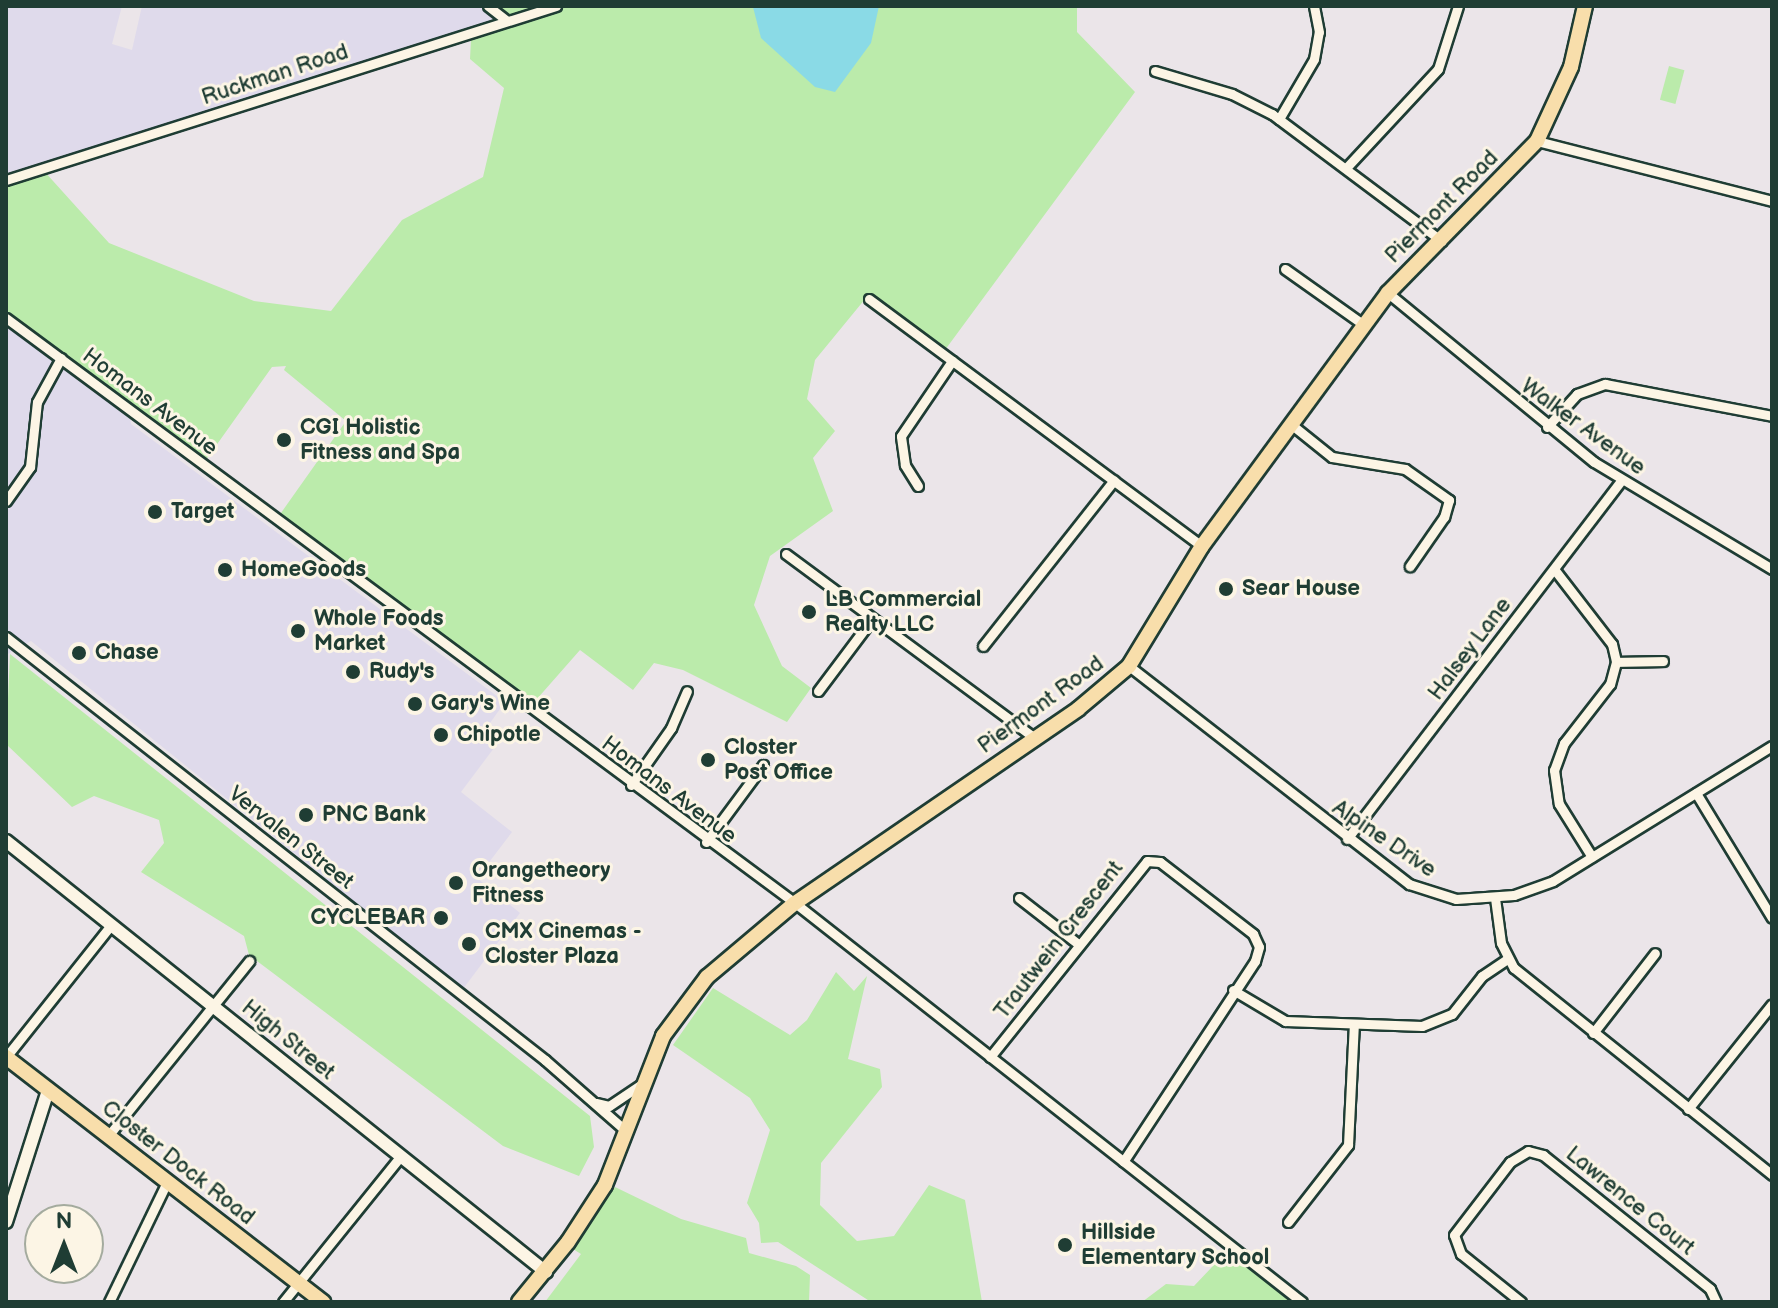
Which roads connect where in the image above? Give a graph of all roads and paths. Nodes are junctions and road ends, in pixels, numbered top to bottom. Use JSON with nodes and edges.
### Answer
{"nodes":[{"id":1,"x":488,"y":6,"type":"edge"},
{"id":2,"x":556,"y":6,"type":"edge"},
{"id":3,"x":1314,"y":6,"type":"edge"},
{"id":4,"x":1458,"y":6,"type":"edge"},
{"id":5,"x":1585,"y":6,"type":"edge"},
{"id":6,"x":507,"y":21,"type":"junction"},
{"id":7,"x":1155,"y":71,"type":"dead end"},
{"id":8,"x":1279,"y":119,"type":"junction"},
{"id":9,"x":1537,"y":141,"type":"junction"},
{"id":10,"x":1346,"y":168,"type":"junction"},
{"id":11,"x":6,"y":180,"type":"edge"},
{"id":12,"x":1772,"y":201,"type":"edge"},
{"id":13,"x":1442,"y":241,"type":"junction"},
{"id":14,"x":1285,"y":269,"type":"dead end"},
{"id":15,"x":1388,"y":293,"type":"junction"},
{"id":16,"x":869,"y":299,"type":"dead end"},
{"id":17,"x":6,"y":318,"type":"edge"},
{"id":18,"x":1364,"y":325,"type":"junction"},
{"id":19,"x":61,"y":358,"type":"junction"},
{"id":20,"x":952,"y":361,"type":"junction"},
{"id":21,"x":1772,"y":416,"type":"edge"},
{"id":22,"x":1292,"y":425,"type":"junction"},
{"id":23,"x":1547,"y":427,"type":"junction"},
{"id":24,"x":1114,"y":480,"type":"junction"},
{"id":25,"x":1621,"y":481,"type":"junction"},
{"id":26,"x":918,"y":486,"type":"dead end"},
{"id":27,"x":6,"y":501,"type":"edge"},
{"id":28,"x":1202,"y":546,"type":"junction"},
{"id":29,"x":786,"y":554,"type":"dead end"},
{"id":30,"x":1410,"y":566,"type":"dead end"},
{"id":31,"x":1554,"y":569,"type":"junction"},
{"id":32,"x":1772,"y":569,"type":"edge"},
{"id":33,"x":872,"y":619,"type":"junction"},
{"id":34,"x":6,"y":637,"type":"edge"},
{"id":35,"x":983,"y":646,"type":"dead end"},
{"id":36,"x":1663,"y":661,"type":"dead end"},
{"id":37,"x":1616,"y":662,"type":"junction"},
{"id":38,"x":1129,"y":666,"type":"junction"},
{"id":39,"x":687,"y":691,"type":"dead end"},
{"id":40,"x":818,"y":691,"type":"dead end"},
{"id":41,"x":1035,"y":738,"type":"junction"},
{"id":42,"x":1772,"y":746,"type":"edge"},
{"id":43,"x":763,"y":765,"type":"dead end"},
{"id":44,"x":631,"y":785,"type":"junction"},
{"id":45,"x":1696,"y":793,"type":"junction"},
{"id":46,"x":1347,"y":839,"type":"junction"},
{"id":47,"x":6,"y":841,"type":"edge"},
{"id":48,"x":706,"y":842,"type":"junction"},
{"id":49,"x":1592,"y":857,"type":"junction"},
{"id":50,"x":1019,"y":898,"type":"dead end"},
{"id":51,"x":1495,"y":898,"type":"junction"},
{"id":52,"x":795,"y":903,"type":"junction"},
{"id":53,"x":1772,"y":918,"type":"edge"},
{"id":54,"x":111,"y":925,"type":"junction"},
{"id":55,"x":1078,"y":944,"type":"junction"},
{"id":56,"x":1655,"y":953,"type":"dead end"},
{"id":57,"x":1507,"y":959,"type":"junction"},
{"id":58,"x":249,"y":961,"type":"dead end"},
{"id":59,"x":1233,"y":990,"type":"junction"},
{"id":60,"x":1772,"y":1004,"type":"edge"},
{"id":61,"x":212,"y":1005,"type":"junction"},
{"id":62,"x":1354,"y":1024,"type":"junction"},
{"id":63,"x":1593,"y":1033,"type":"junction"},
{"id":64,"x":6,"y":1057,"type":"edge"},
{"id":65,"x":990,"y":1057,"type":"junction"},
{"id":66,"x":644,"y":1082,"type":"junction"},
{"id":67,"x":48,"y":1090,"type":"junction"},
{"id":68,"x":594,"y":1102,"type":"junction"},
{"id":69,"x":1688,"y":1109,"type":"junction"},
{"id":70,"x":625,"y":1130,"type":"junction"},
{"id":71,"x":108,"y":1136,"type":"junction"},
{"id":72,"x":401,"y":1156,"type":"junction"},
{"id":73,"x":1123,"y":1162,"type":"junction"},
{"id":74,"x":1772,"y":1175,"type":"edge"},
{"id":75,"x":167,"y":1182,"type":"junction"},
{"id":76,"x":6,"y":1222,"type":"edge"},
{"id":77,"x":1288,"y":1222,"type":"dead end"},
{"id":78,"x":546,"y":1272,"type":"junction"},
{"id":79,"x":298,"y":1283,"type":"junction"},
{"id":80,"x":109,"y":1302,"type":"edge"},
{"id":81,"x":283,"y":1302,"type":"edge"},
{"id":82,"x":323,"y":1302,"type":"edge"},
{"id":83,"x":519,"y":1302,"type":"edge"},
{"id":84,"x":1302,"y":1302,"type":"edge"},
{"id":85,"x":1521,"y":1302,"type":"edge"},
{"id":86,"x":1716,"y":1302,"type":"edge"}],
"edges":[{"from":1,"to":6,"type":"street"},
{"from":2,"to":6,"type":"street","name":"Ruckman Road"},
{"from":3,"to":8,"type":"street"},
{"from":4,"to":10,"type":"street"},
{"from":5,"to":9,"type":"main road","name":"Piermont Road"},
{"from":6,"to":11,"type":"street","name":"Ruckman Road"},
{"from":7,"to":8,"type":"street"},
{"from":8,"to":10,"type":"street"},
{"from":9,"to":12,"type":"street"},
{"from":9,"to":13,"type":"main road","name":"Piermont Road"},
{"from":10,"to":13,"type":"street"},
{"from":13,"to":15,"type":"main road","name":"Piermont Road"},
{"from":14,"to":18,"type":"street"},
{"from":15,"to":18,"type":"main road","name":"Piermont Road"},
{"from":15,"to":23,"type":"street","name":"Walker Avenue"},
{"from":16,"to":20,"type":"street"},
{"from":17,"to":19,"type":"street","name":"Homans Avenue"},
{"from":18,"to":22,"type":"main road","name":"Piermont Road"},
{"from":19,"to":27,"type":"street"},
{"from":19,"to":44,"type":"street","name":"Homans Avenue"},
{"from":20,"to":24,"type":"street"},
{"from":20,"to":26,"type":"street"},
{"from":21,"to":23,"type":"street"},
{"from":22,"to":28,"type":"main road","name":"Piermont Road"},
{"from":22,"to":30,"type":"street"},
{"from":23,"to":25,"type":"street","name":"Walker Avenue"},
{"from":24,"to":28,"type":"street"},
{"from":24,"to":35,"type":"street"},
{"from":25,"to":31,"type":"street","name":"Halsey Lane"},
{"from":25,"to":32,"type":"street","name":"Walker Avenue"},
{"from":28,"to":38,"type":"main road","name":"Piermont Road"},
{"from":29,"to":33,"type":"street"},
{"from":31,"to":37,"type":"street"},
{"from":31,"to":46,"type":"street","name":"Halsey Lane"},
{"from":33,"to":40,"type":"street"},
{"from":33,"to":41,"type":"street"},
{"from":34,"to":68,"type":"street","name":"Vervalen Street"},
{"from":36,"to":37,"type":"street"},
{"from":37,"to":49,"type":"street"},
{"from":38,"to":41,"type":"main road","name":"Piermont Road"},
{"from":38,"to":46,"type":"street","name":"Alpine Drive"},
{"from":39,"to":44,"type":"street"},
{"from":41,"to":52,"type":"main road","name":"Piermont Road"},
{"from":42,"to":45,"type":"street","name":"Alpine Drive"},
{"from":43,"to":48,"type":"street"},
{"from":44,"to":48,"type":"street","name":"Homans Avenue"},
{"from":45,"to":49,"type":"street","name":"Alpine Drive"},
{"from":45,"to":53,"type":"street"},
{"from":46,"to":51,"type":"street","name":"Alpine Drive"},
{"from":47,"to":54,"type":"street","name":"High Street"},
{"from":48,"to":52,"type":"street","name":"Homans Avenue"},
{"from":49,"to":51,"type":"street","name":"Alpine Drive"},
{"from":50,"to":55,"type":"street"},
{"from":51,"to":57,"type":"street"},
{"from":52,"to":65,"type":"street","name":"Homans Avenue"},
{"from":52,"to":66,"type":"main road","name":"Piermont Road"},
{"from":54,"to":61,"type":"street","name":"High Street"},
{"from":54,"to":64,"type":"street"},
{"from":55,"to":59,"type":"street","name":"Trautwein Crescent"},
{"from":55,"to":65,"type":"street","name":"Trautwein Crescent"},
{"from":56,"to":63,"type":"street"},
{"from":57,"to":62,"type":"street"},
{"from":57,"to":63,"type":"street"},
{"from":58,"to":61,"type":"street"},
{"from":59,"to":62,"type":"street"},
{"from":59,"to":73,"type":"street","name":"Trautwein Crescent"},
{"from":60,"to":69,"type":"street"},
{"from":61,"to":71,"type":"street"},
{"from":61,"to":72,"type":"street","name":"High Street"},
{"from":62,"to":77,"type":"street"},
{"from":63,"to":69,"type":"street"},
{"from":64,"to":67,"type":"main road","name":"Closter Dock Road"},
{"from":65,"to":73,"type":"street","name":"Homans Avenue"},
{"from":66,"to":68,"type":"street"},
{"from":66,"to":70,"type":"main road","name":"Piermont Road"},
{"from":67,"to":71,"type":"main road","name":"Closter Dock Road"},
{"from":67,"to":76,"type":"street"},
{"from":68,"to":70,"type":"street","name":"Vervalen Street"},
{"from":69,"to":74,"type":"street"},
{"from":70,"to":78,"type":"main road","name":"Piermont Road"},
{"from":71,"to":75,"type":"main road","name":"Closter Dock Road"},
{"from":72,"to":78,"type":"street","name":"High Street"},
{"from":72,"to":79,"type":"street"},
{"from":73,"to":84,"type":"street","name":"Homans Avenue"},
{"from":75,"to":79,"type":"main road","name":"Closter Dock Road"},
{"from":75,"to":80,"type":"street"},
{"from":78,"to":83,"type":"main road","name":"Piermont Road"},
{"from":79,"to":81,"type":"street"},
{"from":79,"to":82,"type":"main road","name":"Closter Dock Road"},
{"from":85,"to":86,"type":"street","name":"Lawrence Court"}]}
